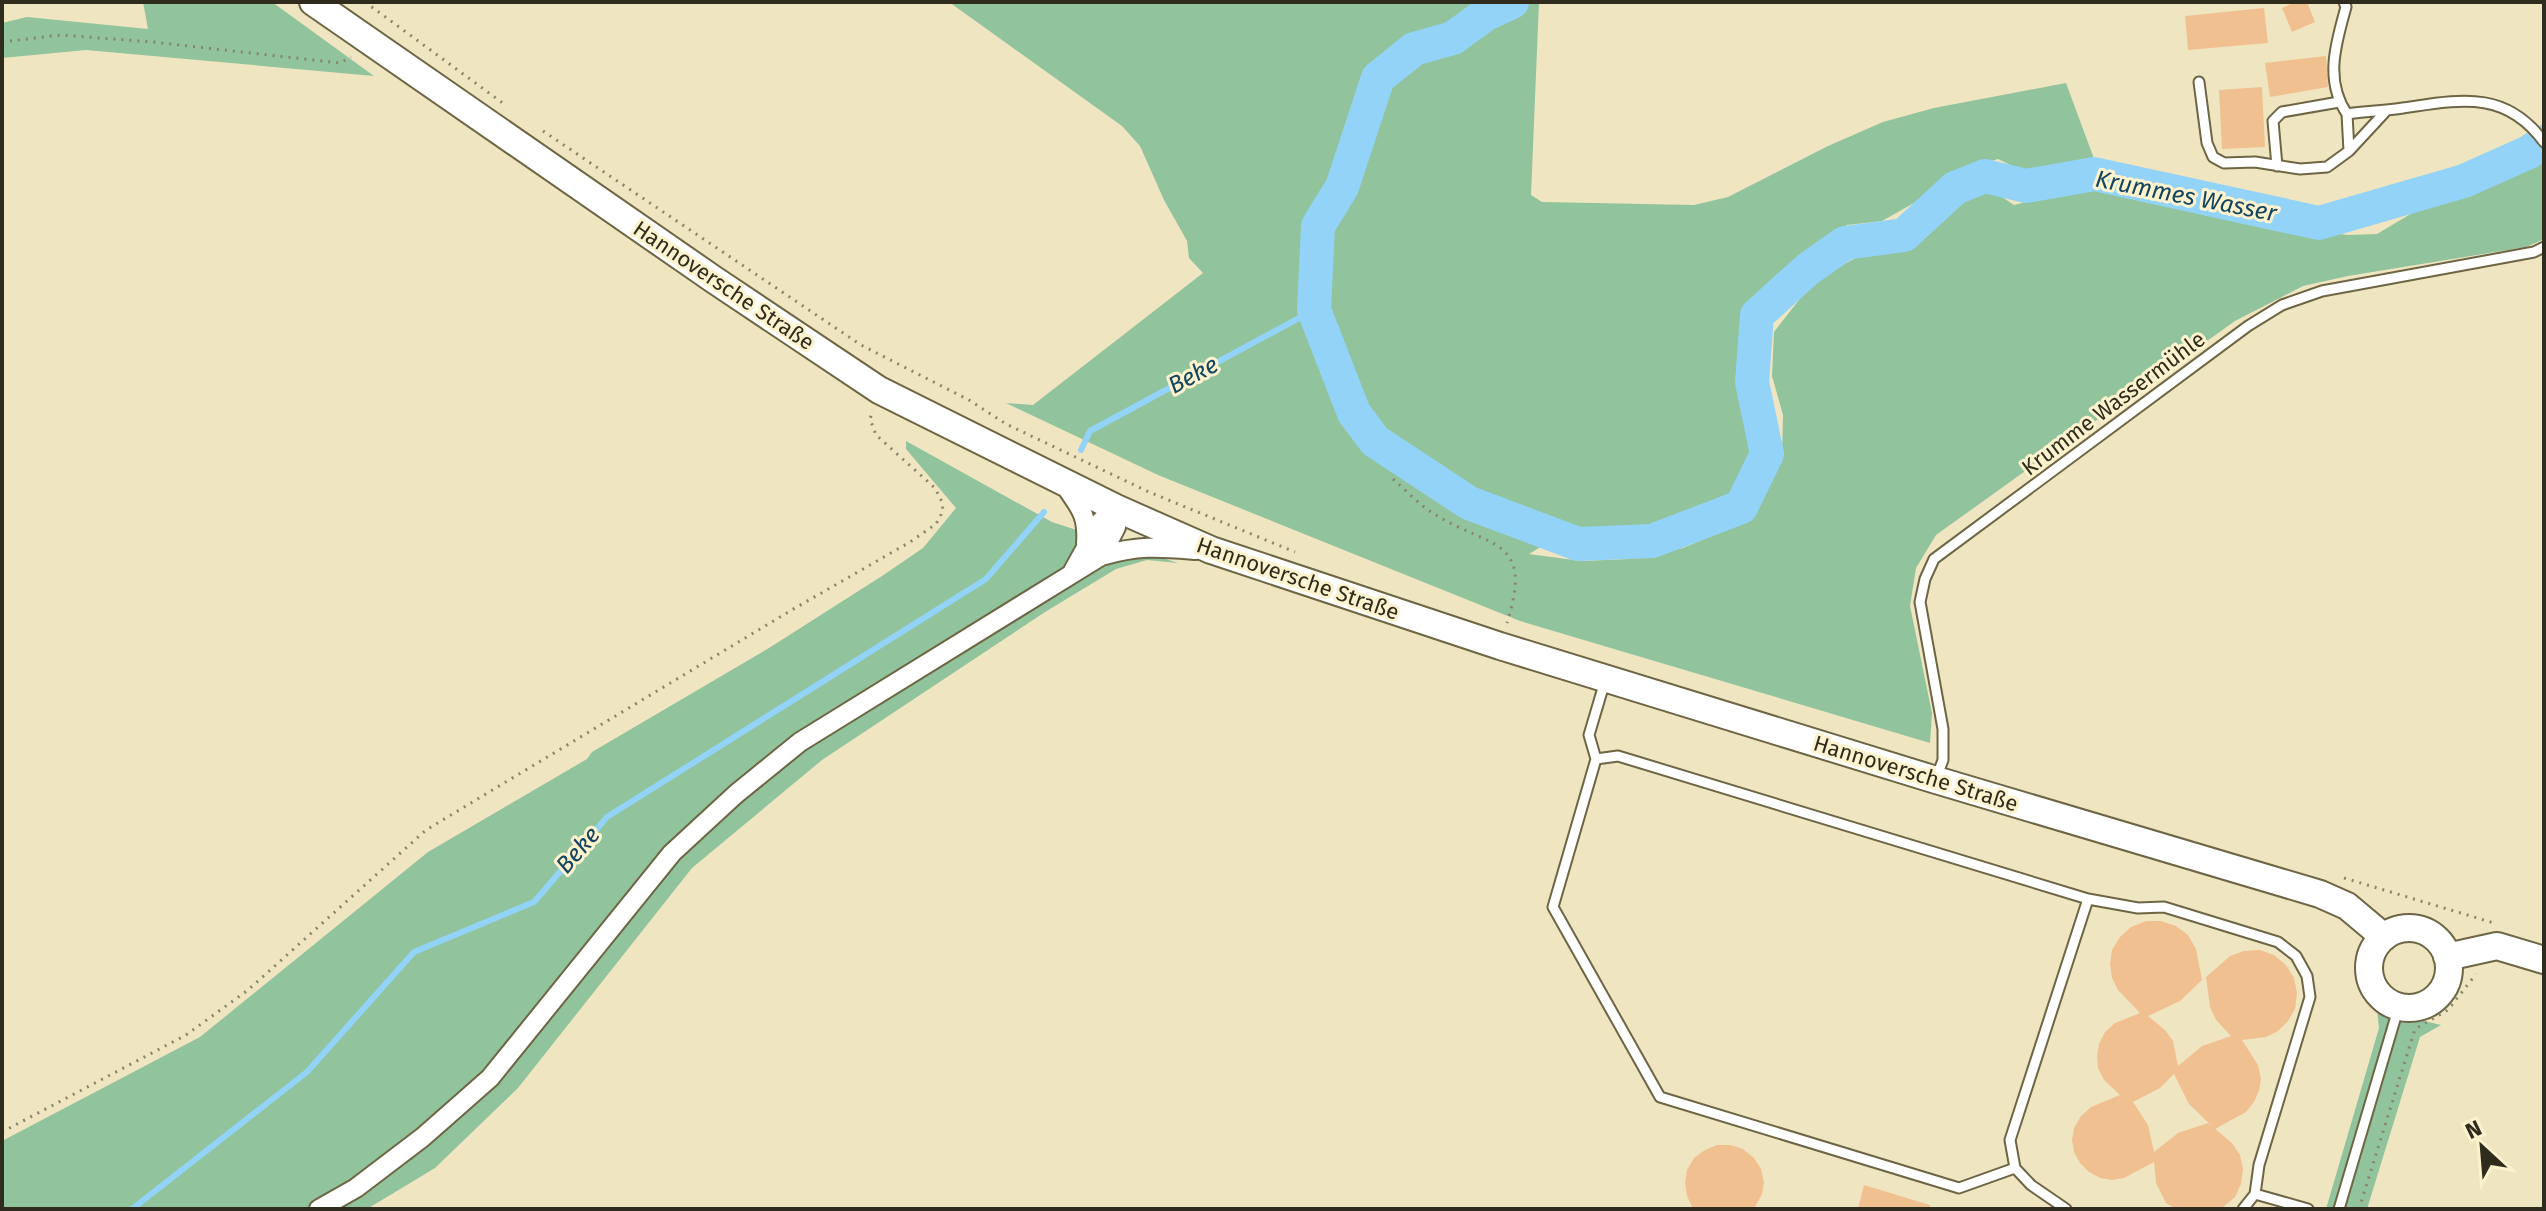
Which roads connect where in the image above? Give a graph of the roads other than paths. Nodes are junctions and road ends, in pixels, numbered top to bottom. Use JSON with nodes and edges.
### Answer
{"nodes":[{"id":1,"x":313,"y":2,"type":"edge"},
{"id":2,"x":2344,"y":2,"type":"edge"},
{"id":3,"x":2199,"y":82,"type":"dead end"},
{"id":4,"x":2339,"y":102,"type":"junction"},
{"id":5,"x":2387,"y":110,"type":"junction"},
{"id":6,"x":2347,"y":114,"type":"junction"},
{"id":7,"x":2542,"y":139,"type":"edge"},
{"id":8,"x":2349,"y":151,"type":"junction"},
{"id":9,"x":2277,"y":166,"type":"junction"},
{"id":10,"x":2544,"y":247,"type":"edge"},
{"id":11,"x":1064,"y":484,"type":"junction"},
{"id":12,"x":1116,"y":508,"type":"junction"},
{"id":13,"x":1211,"y":550,"type":"junction"},
{"id":14,"x":1094,"y":551,"type":"junction"},
{"id":15,"x":1606,"y":678,"type":"junction"},
{"id":16,"x":1596,"y":759,"type":"junction"},
{"id":17,"x":1936,"y":780,"type":"junction"},
{"id":18,"x":2088,"y":899,"type":"junction"},
{"id":19,"x":2384,"y":937,"type":"junction"},
{"id":20,"x":2447,"y":957,"type":"junction"},
{"id":21,"x":2544,"y":960,"type":"edge"},
{"id":22,"x":2399,"y":1006,"type":"junction"},
{"id":23,"x":2015,"y":1168,"type":"junction"},
{"id":24,"x":2255,"y":1194,"type":"junction"},
{"id":25,"x":319,"y":1209,"type":"edge"},
{"id":26,"x":2066,"y":1209,"type":"edge"},
{"id":27,"x":2243,"y":1209,"type":"edge"},
{"id":28,"x":2308,"y":1209,"type":"edge"},
{"id":29,"x":2339,"y":1209,"type":"edge"}],
"edges":[{"from":1,"to":11,"type":"main road","name":"Hannoversche Straße"},
{"from":2,"to":4,"type":"lane"},
{"from":3,"to":9,"type":"lane"},
{"from":4,"to":6,"type":"lane"},
{"from":4,"to":9,"type":"lane"},
{"from":5,"to":6,"type":"lane"},
{"from":5,"to":7,"type":"lane"},
{"from":5,"to":8,"type":"lane"},
{"from":6,"to":8,"type":"lane"},
{"from":8,"to":9,"type":"lane"},
{"from":10,"to":17,"type":"lane","name":"Krumme Wassermühle"},
{"from":11,"to":12,"type":"main road","name":"Hannoversche Straße"},
{"from":11,"to":14,"type":"street"},
{"from":12,"to":13,"type":"main road","name":"Hannoversche Straße"},
{"from":12,"to":14,"type":"street"},
{"from":13,"to":14,"type":"street"},
{"from":13,"to":15,"type":"main road","name":"Hannoversche Straße"},
{"from":14,"to":25,"type":"street"},
{"from":15,"to":16,"type":"lane"},
{"from":15,"to":17,"type":"main road","name":"Hannoversche Straße"},
{"from":16,"to":18,"type":"lane"},
{"from":16,"to":23,"type":"lane"},
{"from":17,"to":19,"type":"main road","name":"Hannoversche Straße"},
{"from":18,"to":23,"type":"lane"},
{"from":18,"to":24,"type":"lane"},
{"from":19,"to":20,"type":"main road"},
{"from":19,"to":22,"type":"main road"},
{"from":20,"to":21,"type":"main road"},
{"from":20,"to":22,"type":"main road"},
{"from":22,"to":29,"type":"lane"},
{"from":23,"to":26,"type":"lane"},
{"from":24,"to":27,"type":"lane"},
{"from":24,"to":28,"type":"lane"}]}
